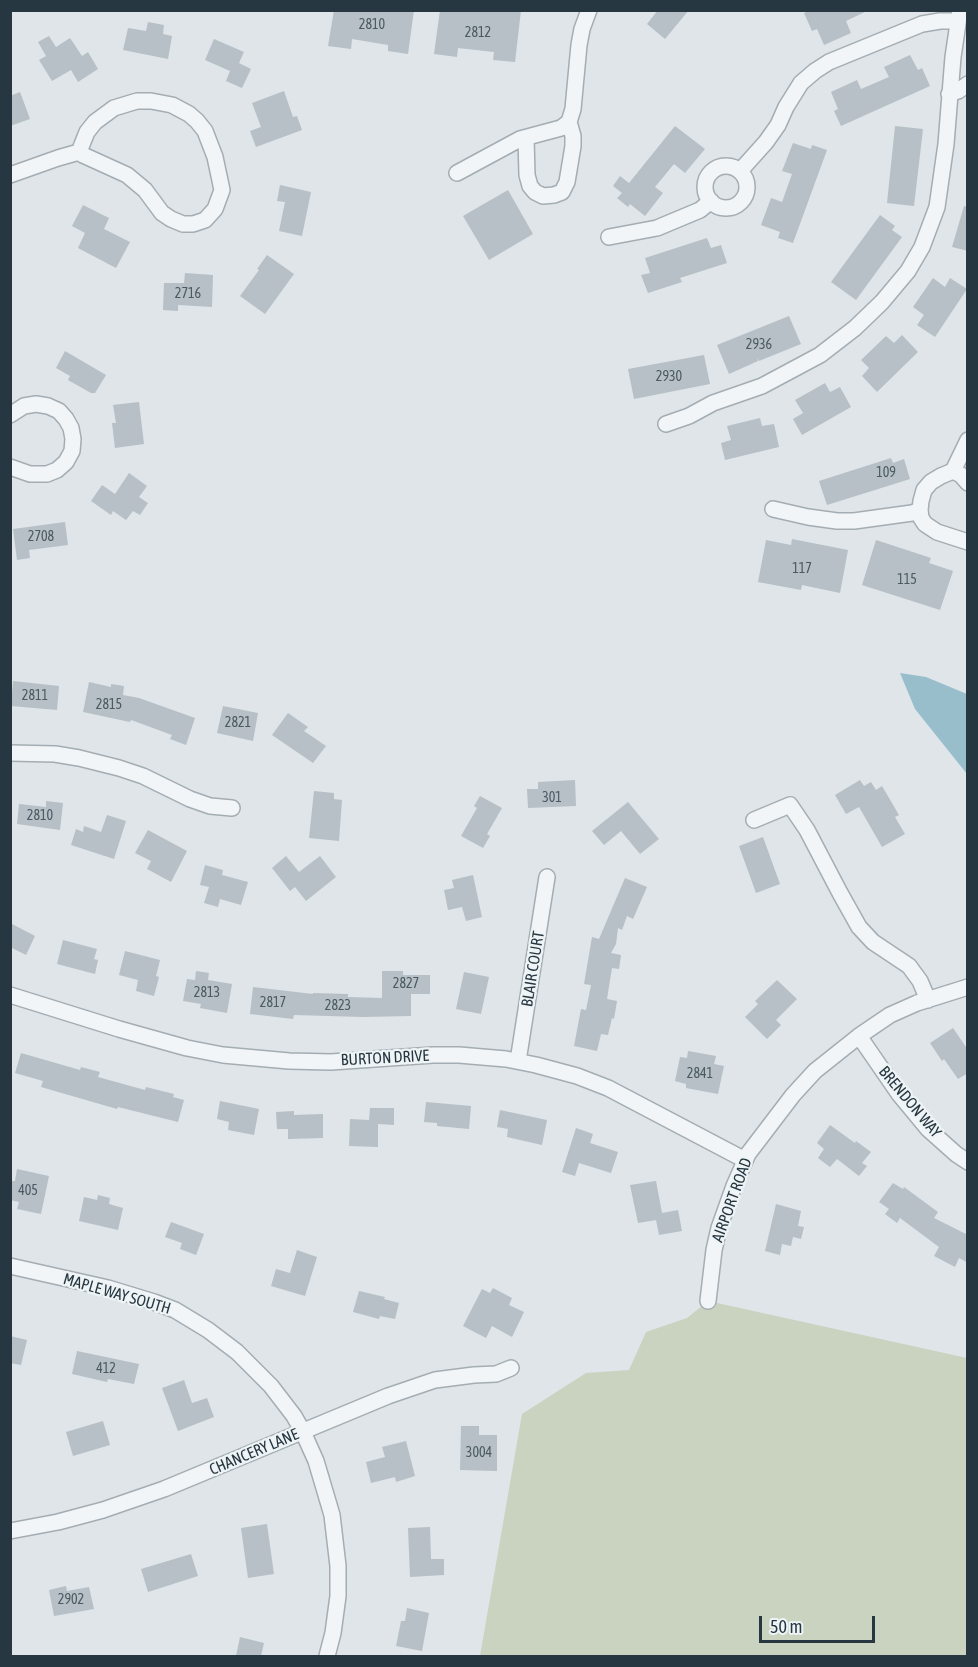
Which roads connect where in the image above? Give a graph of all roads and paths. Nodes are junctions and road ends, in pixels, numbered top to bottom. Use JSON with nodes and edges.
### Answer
{"nodes":[{"id":1,"x":589,"y":10,"type":"edge"},
{"id":2,"x":959,"y":16,"type":"edge"},
{"id":3,"x":968,"y":84,"type":"edge"},
{"id":4,"x":950,"y":94,"type":"junction"},
{"id":5,"x":569,"y":122,"type":"junction"},
{"id":6,"x":526,"y":138,"type":"junction"},
{"id":7,"x":79,"y":152,"type":"junction"},
{"id":8,"x":740,"y":171,"type":"junction"},
{"id":9,"x":457,"y":173,"type":"dead end"},
{"id":10,"x":10,"y":175,"type":"edge"},
{"id":11,"x":711,"y":201,"type":"junction"},
{"id":12,"x":609,"y":237,"type":"dead end"},
{"id":13,"x":10,"y":415,"type":"edge"},
{"id":14,"x":666,"y":424,"type":"dead end"},
{"id":15,"x":968,"y":440,"type":"edge"},
{"id":16,"x":10,"y":468,"type":"edge"},
{"id":17,"x":953,"y":471,"type":"junction"},
{"id":18,"x":968,"y":483,"type":"edge"},
{"id":19,"x":773,"y":509,"type":"dead end"},
{"id":20,"x":920,"y":510,"type":"junction"},
{"id":21,"x":968,"y":542,"type":"edge"},
{"id":22,"x":10,"y":753,"type":"edge"},
{"id":23,"x":232,"y":808,"type":"dead end"},
{"id":24,"x":754,"y":820,"type":"dead end"},
{"id":25,"x":547,"y":877,"type":"dead end"},
{"id":26,"x":968,"y":987,"type":"edge"},
{"id":27,"x":10,"y":995,"type":"edge"},
{"id":28,"x":928,"y":1000,"type":"junction"},
{"id":29,"x":859,"y":1036,"type":"junction"},
{"id":30,"x":518,"y":1061,"type":"junction"},
{"id":31,"x":745,"y":1160,"type":"junction"},
{"id":32,"x":968,"y":1162,"type":"edge"},
{"id":33,"x":10,"y":1266,"type":"edge"},
{"id":34,"x":708,"y":1301,"type":"dead end"},
{"id":35,"x":511,"y":1368,"type":"dead end"},
{"id":36,"x":303,"y":1432,"type":"junction"},
{"id":37,"x":10,"y":1531,"type":"edge"},
{"id":38,"x":327,"y":1656,"type":"edge"}],
"edges":[{"from":1,"to":5,"type":"street"},
{"from":2,"to":4,"type":"street"},
{"from":2,"to":8,"type":"street"},
{"from":3,"to":4,"type":"street"},
{"from":4,"to":14,"type":"street"},
{"from":5,"to":6,"type":"street"},
{"from":5,"to":6,"type":"street"},
{"from":6,"to":9,"type":"street"},
{"from":7,"to":7,"type":"street"},
{"from":7,"to":10,"type":"street"},
{"from":8,"to":11,"type":"street"},
{"from":8,"to":11,"type":"street"},
{"from":11,"to":12,"type":"street"},
{"from":13,"to":16,"type":"street"},
{"from":15,"to":17,"type":"street"},
{"from":17,"to":18,"type":"street"},
{"from":17,"to":20,"type":"street"},
{"from":19,"to":20,"type":"street"},
{"from":20,"to":21,"type":"street"},
{"from":22,"to":23,"type":"street"},
{"from":24,"to":28,"type":"street"},
{"from":25,"to":30,"type":"street","name":"BLAIR COURT"},
{"from":26,"to":28,"type":"street","name":"AIRPORT ROAD"},
{"from":27,"to":30,"type":"street","name":"BURTON DRIVE"},
{"from":28,"to":29,"type":"street","name":"AIRPORT ROAD"},
{"from":29,"to":31,"type":"street","name":"AIRPORT ROAD"},
{"from":29,"to":32,"type":"street","name":"BRENDON WAY"},
{"from":30,"to":31,"type":"street","name":"BURTON DRIVE"},
{"from":31,"to":34,"type":"street","name":"AIRPORT ROAD"},
{"from":33,"to":36,"type":"street","name":"MAPLE WAY SOUTH"},
{"from":35,"to":36,"type":"street","name":"CHANCERY LANE"},
{"from":36,"to":37,"type":"street","name":"CHANCERY LANE"},
{"from":36,"to":38,"type":"street","name":"MAPLE WAY SOUTH"}]}
